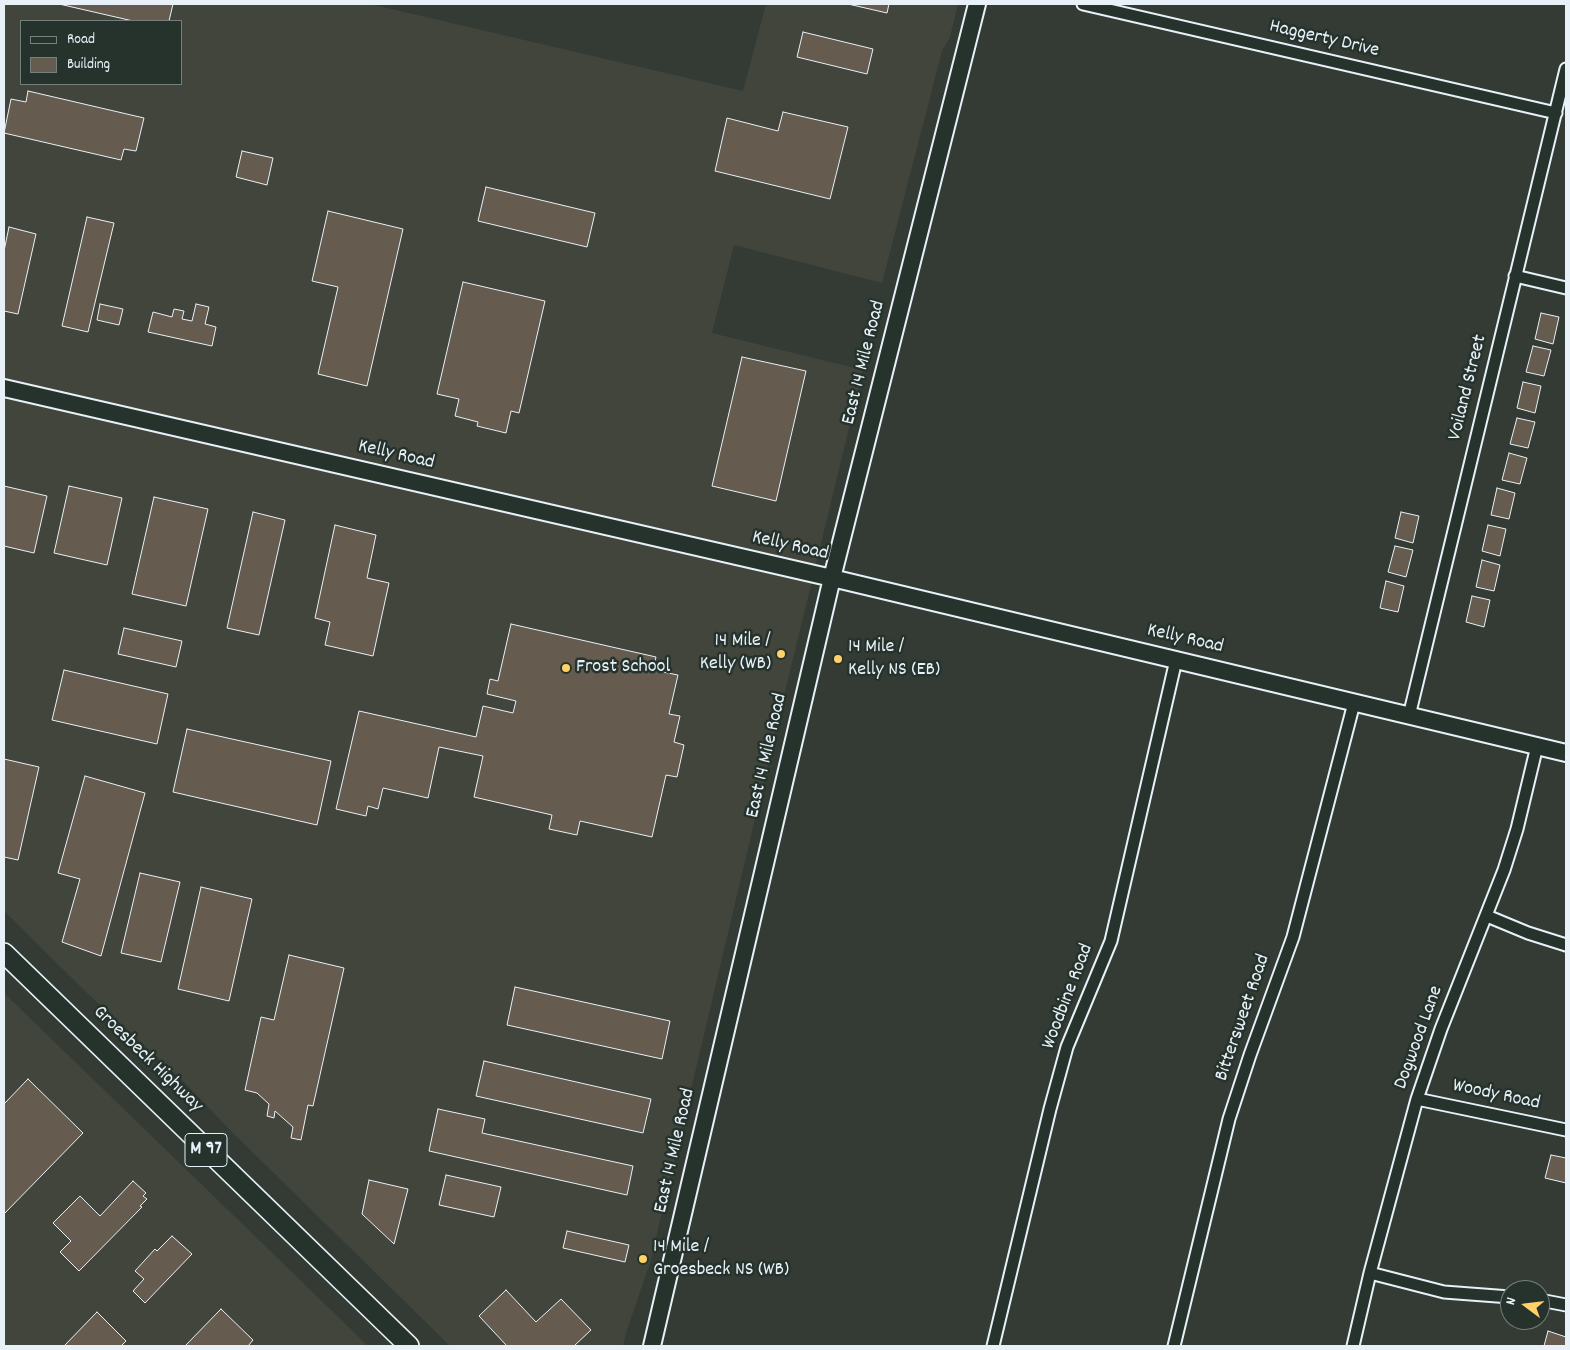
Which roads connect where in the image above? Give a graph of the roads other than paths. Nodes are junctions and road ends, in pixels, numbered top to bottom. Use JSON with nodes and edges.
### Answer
{"nodes":[{"id":1,"x":977,"y":4,"type":"edge"},
{"id":2,"x":1083,"y":4,"type":"edge"},
{"id":3,"x":1566,"y":70,"type":"edge"},
{"id":4,"x":1556,"y":113,"type":"junction"},
{"id":5,"x":1515,"y":276,"type":"junction"},
{"id":6,"x":1566,"y":288,"type":"edge"},
{"id":7,"x":4,"y":388,"type":"edge"},
{"id":8,"x":832,"y":578,"type":"junction"},
{"id":9,"x":1176,"y":660,"type":"junction"},
{"id":10,"x":1354,"y":703,"type":"junction"},
{"id":11,"x":1409,"y":716,"type":"junction"},
{"id":12,"x":1537,"y":746,"type":"junction"},
{"id":13,"x":1566,"y":753,"type":"edge"},
{"id":14,"x":1487,"y":916,"type":"junction"},
{"id":15,"x":1566,"y":945,"type":"edge"},
{"id":16,"x":4,"y":953,"type":"edge"},
{"id":17,"x":1417,"y":1099,"type":"junction"},
{"id":18,"x":1566,"y":1130,"type":"edge"},
{"id":19,"x":1370,"y":1272,"type":"junction"},
{"id":20,"x":1500,"y":1296,"type":"edge"},
{"id":21,"x":1550,"y":1302,"type":"edge"},
{"id":22,"x":1566,"y":1305,"type":"edge"},
{"id":23,"x":409,"y":1346,"type":"edge"},
{"id":24,"x":652,"y":1346,"type":"edge"},
{"id":25,"x":993,"y":1346,"type":"edge"},
{"id":26,"x":1174,"y":1346,"type":"edge"},
{"id":27,"x":1353,"y":1346,"type":"edge"}],
"edges":[{"from":1,"to":8,"type":"street","name":"East 14 Mile Road"},
{"from":2,"to":4,"type":"street","name":"Haggerty Drive"},
{"from":3,"to":4,"type":"street","name":"Voiland Street"},
{"from":4,"to":5,"type":"street","name":"Voiland Street"},
{"from":5,"to":6,"type":"street"},
{"from":5,"to":11,"type":"street","name":"Voiland Street"},
{"from":7,"to":8,"type":"street","name":"Kelly Road"},
{"from":8,"to":9,"type":"street","name":"Kelly Road"},
{"from":8,"to":24,"type":"street","name":"East 14 Mile Road"},
{"from":9,"to":10,"type":"street","name":"Kelly Road"},
{"from":9,"to":25,"type":"street","name":"Woodbine Road"},
{"from":10,"to":11,"type":"street","name":"Kelly Road"},
{"from":10,"to":26,"type":"street","name":"Bittersweet Road"},
{"from":11,"to":12,"type":"street","name":"Kelly Road"},
{"from":12,"to":13,"type":"street","name":"Kelly Road"},
{"from":12,"to":14,"type":"street","name":"Dogwood Lane"},
{"from":14,"to":15,"type":"street"},
{"from":14,"to":17,"type":"street","name":"Dogwood Lane"},
{"from":16,"to":23,"type":"main road","name":"Groesbeck Highway","number":"M 97"},
{"from":17,"to":18,"type":"street","name":"Woody Road"},
{"from":17,"to":19,"type":"street","name":"Dogwood Lane"},
{"from":19,"to":20,"type":"street"},
{"from":19,"to":27,"type":"street","name":"Dogwood Lane"},
{"from":21,"to":22,"type":"street"}]}
